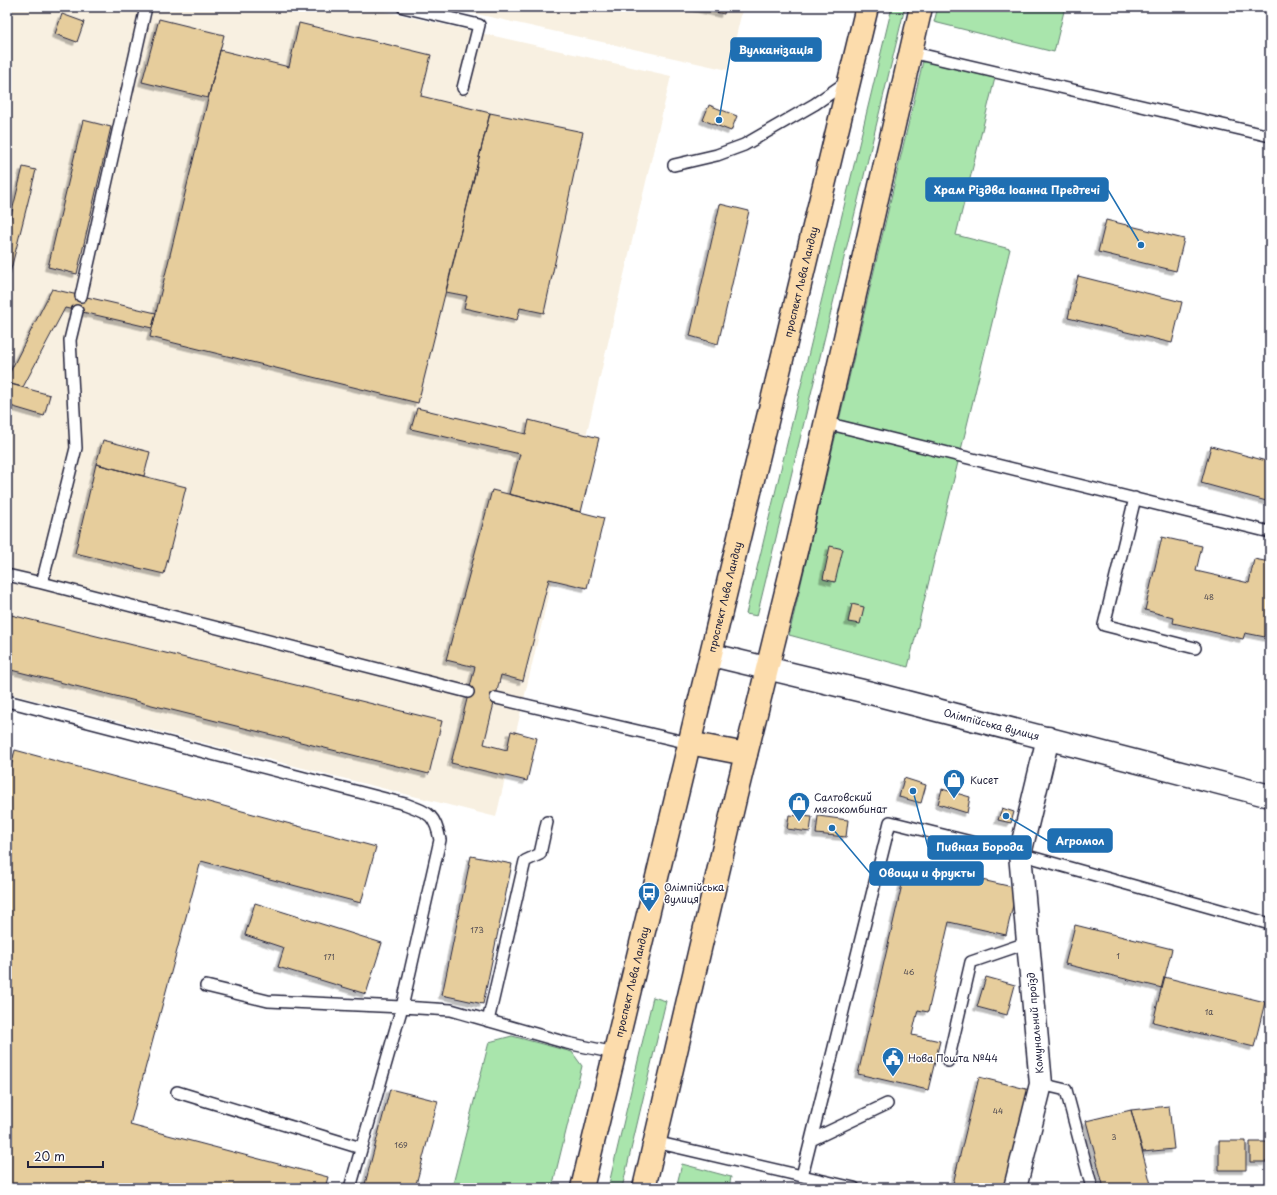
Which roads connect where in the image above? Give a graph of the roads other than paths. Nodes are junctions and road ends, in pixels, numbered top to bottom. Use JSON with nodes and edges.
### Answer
{"nodes":[{"id":1,"x":146,"y":7,"type":"edge"},
{"id":2,"x":402,"y":7,"type":"edge"},
{"id":3,"x":867,"y":7,"type":"edge"},
{"id":4,"x":921,"y":7,"type":"edge"},
{"id":5,"x":910,"y":52,"type":"junction"},
{"id":6,"x":850,"y":80,"type":"junction"},
{"id":7,"x":463,"y":88,"type":"dead end"},
{"id":8,"x":1270,"y":136,"type":"edge"},
{"id":9,"x":674,"y":165,"type":"dead end"},
{"id":10,"x":81,"y":296,"type":"dead end"},
{"id":11,"x":77,"y":311,"type":"dead end"},
{"id":12,"x":826,"y":423,"type":"junction"},
{"id":13,"x":1135,"y":498,"type":"junction"},
{"id":14,"x":1270,"y":532,"type":"edge"},
{"id":15,"x":7,"y":575,"type":"edge"},
{"id":16,"x":42,"y":583,"type":"junction"},
{"id":17,"x":1196,"y":648,"type":"dead end"},
{"id":18,"x":712,"y":654,"type":"junction"},
{"id":19,"x":768,"y":667,"type":"junction"},
{"id":20,"x":468,"y":692,"type":"dead end"},
{"id":21,"x":496,"y":698,"type":"dead end"},
{"id":22,"x":7,"y":701,"type":"edge"},
{"id":23,"x":1048,"y":738,"type":"junction"},
{"id":24,"x":689,"y":743,"type":"junction"},
{"id":25,"x":746,"y":754,"type":"junction"},
{"id":26,"x":1270,"y":796,"type":"edge"},
{"id":27,"x":547,"y":822,"type":"dead end"},
{"id":28,"x":1020,"y":854,"type":"junction"},
{"id":29,"x":1270,"y":924,"type":"edge"},
{"id":30,"x":1029,"y":942,"type":"junction"},
{"id":31,"x":206,"y":986,"type":"dead end"},
{"id":32,"x":402,"y":1007,"type":"junction"},
{"id":33,"x":488,"y":1021,"type":"junction"},
{"id":34,"x":615,"y":1053,"type":"junction"},
{"id":35,"x":948,"y":1060,"type":"dead end"},
{"id":36,"x":1040,"y":1084,"type":"junction"},
{"id":37,"x":177,"y":1092,"type":"dead end"},
{"id":38,"x":888,"y":1104,"type":"dead end"},
{"id":39,"x":810,"y":1140,"type":"junction"},
{"id":40,"x":655,"y":1142,"type":"junction"},
{"id":41,"x":361,"y":1148,"type":"junction"},
{"id":42,"x":802,"y":1176,"type":"junction"},
{"id":43,"x":350,"y":1188,"type":"edge"},
{"id":44,"x":582,"y":1188,"type":"edge"},
{"id":45,"x":644,"y":1188,"type":"edge"},
{"id":46,"x":854,"y":1188,"type":"edge"},
{"id":47,"x":1015,"y":1188,"type":"edge"},
{"id":48,"x":1092,"y":1188,"type":"edge"}],
"edges":[{"from":1,"to":10,"type":"lane"},
{"from":2,"to":7,"type":"lane"},
{"from":3,"to":6,"type":"main road","name":"проспект Льва Ландау"},
{"from":4,"to":5,"type":"main road"},
{"from":5,"to":8,"type":"lane"},
{"from":5,"to":12,"type":"main road"},
{"from":6,"to":9,"type":"lane"},
{"from":6,"to":18,"type":"main road","name":"проспект Льва Ландау"},
{"from":11,"to":16,"type":"lane"},
{"from":12,"to":13,"type":"lane"},
{"from":12,"to":19,"type":"main road"},
{"from":13,"to":14,"type":"lane"},
{"from":13,"to":17,"type":"lane"},
{"from":15,"to":16,"type":"lane"},
{"from":16,"to":20,"type":"lane"},
{"from":18,"to":19,"type":"street","name":"Олімпійська вулиця"},
{"from":18,"to":24,"type":"main road","name":"проспект Льва Ландау"},
{"from":19,"to":23,"type":"street","name":"Олімпійська вулиця"},
{"from":19,"to":25,"type":"main road"},
{"from":21,"to":24,"type":"lane"},
{"from":22,"to":32,"type":"lane"},
{"from":23,"to":26,"type":"street","name":"Олімпійська вулиця"},
{"from":23,"to":28,"type":"street","name":"Комунальний проїзд"},
{"from":24,"to":25,"type":"main road"},
{"from":24,"to":34,"type":"main road","name":"проспект Льва Ландау"},
{"from":25,"to":40,"type":"main road"},
{"from":27,"to":33,"type":"lane"},
{"from":28,"to":29,"type":"lane"},
{"from":28,"to":30,"type":"street","name":"Комунальний проїзд"},
{"from":28,"to":39,"type":"lane"},
{"from":30,"to":35,"type":"lane"},
{"from":30,"to":36,"type":"street","name":"Комунальний проїзд"},
{"from":31,"to":32,"type":"lane"},
{"from":32,"to":33,"type":"lane"},
{"from":32,"to":41,"type":"lane"},
{"from":33,"to":34,"type":"lane"},
{"from":34,"to":44,"type":"main road","name":"проспект Льва Ландау"},
{"from":36,"to":47,"type":"street","name":"Комунальний проїзд"},
{"from":36,"to":48,"type":"lane"},
{"from":37,"to":41,"type":"lane"},
{"from":38,"to":39,"type":"lane"},
{"from":39,"to":42,"type":"lane"},
{"from":40,"to":42,"type":"lane"},
{"from":40,"to":45,"type":"main road"},
{"from":41,"to":43,"type":"lane"},
{"from":42,"to":46,"type":"lane"}]}
